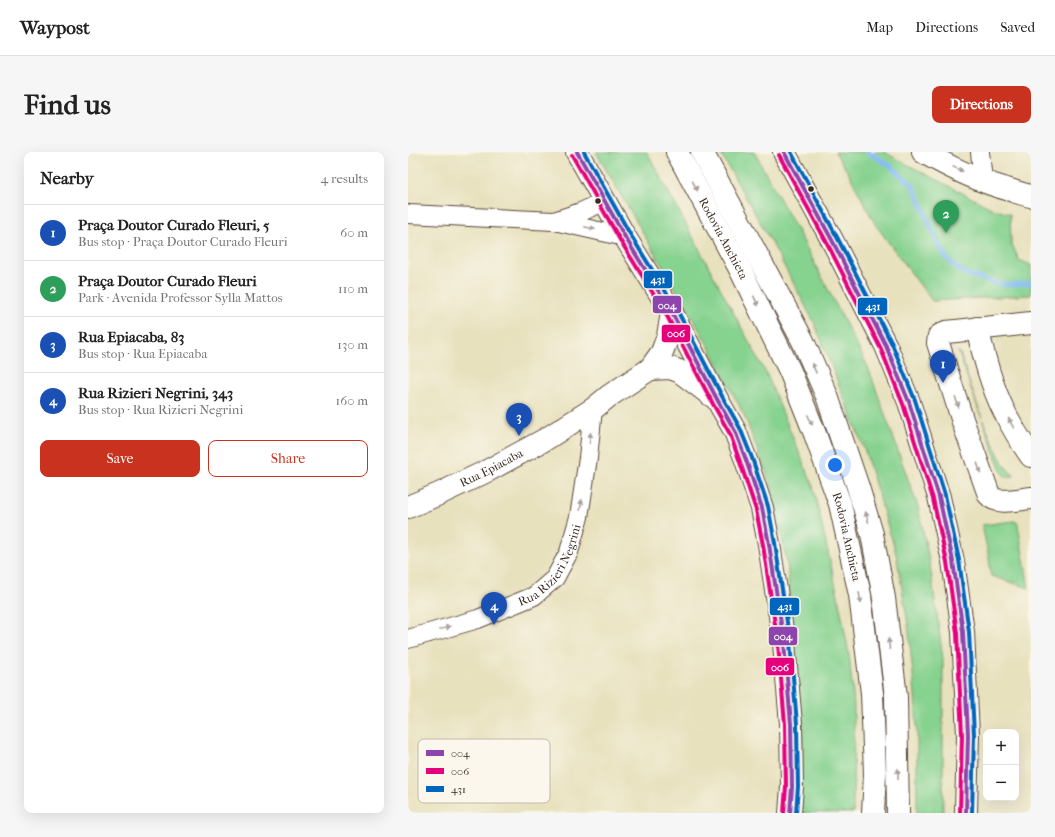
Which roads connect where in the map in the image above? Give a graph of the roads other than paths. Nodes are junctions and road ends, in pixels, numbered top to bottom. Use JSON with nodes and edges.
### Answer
{"nodes":[{"id":1,"x":577,"y":152,"type":"edge"},
{"id":2,"x":677,"y":152,"type":"edge"},
{"id":3,"x":702,"y":152,"type":"edge"},
{"id":4,"x":784,"y":152,"type":"edge"},
{"id":5,"x":923,"y":152,"type":"edge"},
{"id":6,"x":980,"y":152,"type":"edge"},
{"id":7,"x":983,"y":181,"type":"junction"},
{"id":8,"x":1031,"y":196,"type":"edge"},
{"id":9,"x":605,"y":201,"type":"junction"},
{"id":10,"x":408,"y":214,"type":"edge"},
{"id":11,"x":554,"y":221,"type":"junction"},
{"id":12,"x":625,"y":237,"type":"junction"},
{"id":13,"x":672,"y":313,"type":"junction"},
{"id":14,"x":1031,"y":323,"type":"edge"},
{"id":15,"x":977,"y":328,"type":"junction"},
{"id":16,"x":650,"y":369,"type":"junction"},
{"id":17,"x":718,"y":401,"type":"junction"},
{"id":18,"x":593,"y":409,"type":"junction"},
{"id":19,"x":1031,"y":456,"type":"edge"},
{"id":20,"x":1031,"y":498,"type":"edge"},
{"id":21,"x":408,"y":507,"type":"edge"},
{"id":22,"x":408,"y":639,"type":"edge"},
{"id":23,"x":790,"y":813,"type":"edge"},
{"id":24,"x":873,"y":813,"type":"edge"},
{"id":25,"x":898,"y":813,"type":"edge"},
{"id":26,"x":966,"y":813,"type":"edge"}],
"edges":[{"from":1,"to":9,"type":"main road"},
{"from":2,"to":24,"type":"main road","name":"Rodovia Anchieta","one_way":true},
{"from":25,"to":3,"type":"main road","name":"Rodovia Anchieta","one_way":true},
{"from":4,"to":26,"type":"main road"},
{"from":5,"to":7,"type":"main road","one_way":true},
{"from":6,"to":7,"type":"street"},
{"from":7,"to":8,"type":"main road"},
{"from":9,"to":11,"type":"street"},
{"from":9,"to":12,"type":"main road"},
{"from":10,"to":11,"type":"street"},
{"from":11,"to":12,"type":"street","one_way":true},
{"from":12,"to":13,"type":"main road"},
{"from":13,"to":16,"type":"main road"},
{"from":13,"to":17,"type":"main road"},
{"from":14,"to":15,"type":"main road"},
{"from":19,"to":15,"type":"main road","one_way":true},
{"from":15,"to":20,"type":"main road","one_way":true},
{"from":16,"to":17,"type":"main road"},
{"from":16,"to":18,"type":"main road","name":"Rua Epiacaba"},
{"from":17,"to":23,"type":"main road"},
{"from":18,"to":21,"type":"main road","name":"Rua Epiacaba"},
{"from":22,"to":18,"type":"street","name":"Rua Rizieri Negrini","one_way":true}]}
